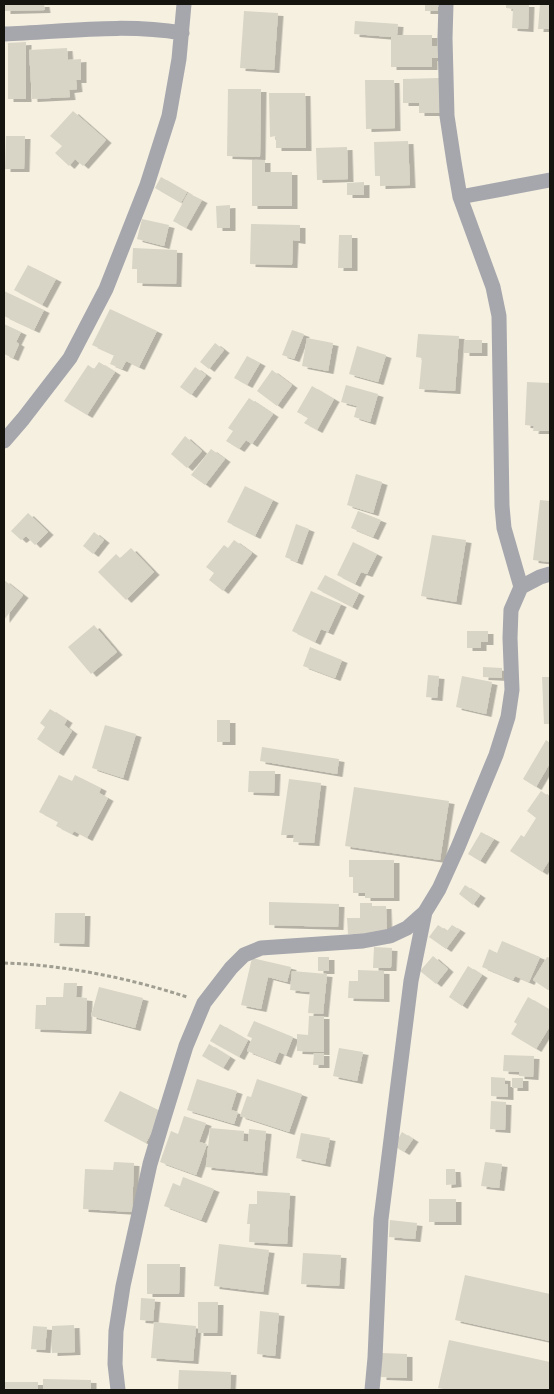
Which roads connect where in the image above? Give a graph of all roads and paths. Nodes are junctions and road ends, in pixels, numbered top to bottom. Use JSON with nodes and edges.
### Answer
{"nodes":[{"id":1,"x":184,"y":4,"type":"edge"},
{"id":2,"x":446,"y":4,"type":"edge"},
{"id":3,"x":182,"y":33,"type":"junction"},
{"id":4,"x":4,"y":34,"type":"edge"},
{"id":5,"x":550,"y":180,"type":"edge"},
{"id":6,"x":460,"y":197,"type":"junction"},
{"id":7,"x":4,"y":441,"type":"edge"},
{"id":8,"x":550,"y":574,"type":"edge"},
{"id":9,"x":521,"y":587,"type":"junction"},
{"id":10,"x":425,"y":912,"type":"junction"},
{"id":11,"x":4,"y":963,"type":"edge"},
{"id":12,"x":204,"y":1003,"type":"junction"},
{"id":13,"x":118,"y":1390,"type":"edge"},
{"id":14,"x":372,"y":1390,"type":"edge"}],
"edges":[{"from":1,"to":3,"type":"street"},
{"from":2,"to":6,"type":"street"},
{"from":3,"to":4,"type":"street"},
{"from":3,"to":7,"type":"street"},
{"from":5,"to":6,"type":"street"},
{"from":6,"to":9,"type":"street"},
{"from":8,"to":9,"type":"street"},
{"from":9,"to":10,"type":"street"},
{"from":10,"to":12,"type":"street"},
{"from":10,"to":14,"type":"street"},
{"from":11,"to":12,"type":"path"},
{"from":12,"to":13,"type":"street"}]}
